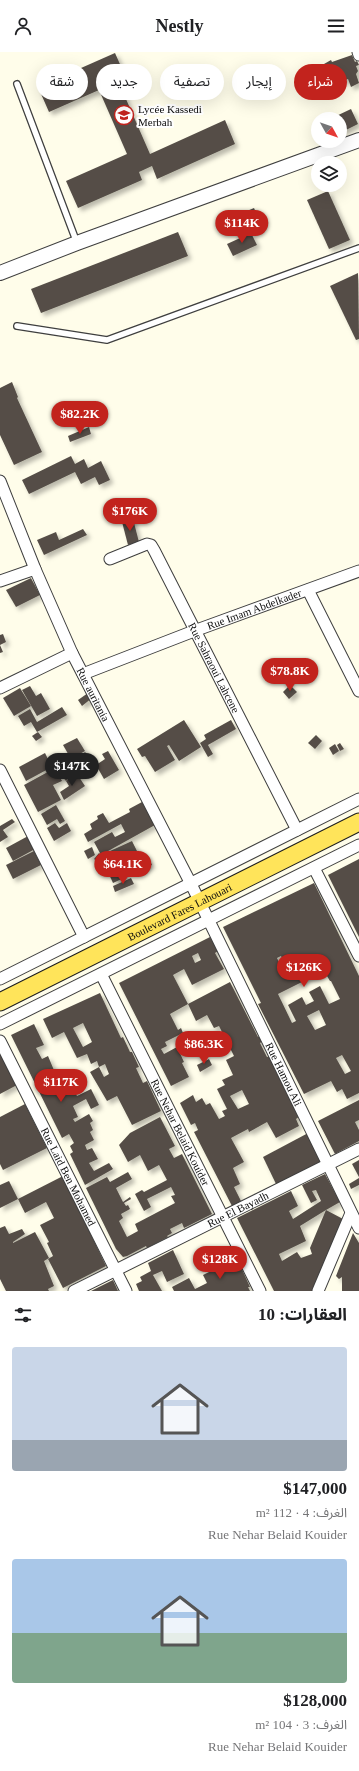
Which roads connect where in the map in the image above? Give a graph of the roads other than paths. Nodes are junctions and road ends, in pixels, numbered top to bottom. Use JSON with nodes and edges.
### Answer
{"nodes":[{"id":1,"x":358,"y":52,"type":"edge"},
{"id":2,"x":359,"y":55,"type":"edge"},
{"id":3,"x":17,"y":84,"type":"dead end"},
{"id":4,"x":359,"y":140,"type":"edge"},
{"id":5,"x":77,"y":243,"type":"junction"},
{"id":6,"x":359,"y":248,"type":"edge"},
{"id":7,"x":0,"y":273,"type":"edge"},
{"id":8,"x":17,"y":326,"type":"dead end"},
{"id":9,"x":0,"y":481,"type":"edge"},
{"id":10,"x":110,"y":559,"type":"dead end"},
{"id":11,"x":35,"y":569,"type":"junction"},
{"id":12,"x":359,"y":571,"type":"edge"},
{"id":13,"x":0,"y":581,"type":"edge"},
{"id":14,"x":308,"y":590,"type":"junction"},
{"id":15,"x":194,"y":631,"type":"junction"},
{"id":16,"x":72,"y":653,"type":"junction"},
{"id":17,"x":83,"y":674,"type":"junction"},
{"id":18,"x":0,"y":688,"type":"edge"},
{"id":19,"x":359,"y":691,"type":"edge"},
{"id":20,"x":0,"y":770,"type":"edge"},
{"id":21,"x":359,"y":799,"type":"edge"},
{"id":22,"x":359,"y":822,"type":"edge"},
{"id":23,"x":297,"y":830,"type":"junction"},
{"id":24,"x":359,"y":845,"type":"edge"},
{"id":25,"x":314,"y":868,"type":"junction"},
{"id":26,"x":191,"y":884,"type":"junction"},
{"id":27,"x":199,"y":902,"type":"junction"},
{"id":28,"x":208,"y":920,"type":"junction"},
{"id":29,"x":84,"y":937,"type":"junction"},
{"id":30,"x":359,"y":956,"type":"edge"},
{"id":31,"x":101,"y":974,"type":"junction"},
{"id":32,"x":0,"y":979,"type":"edge"},
{"id":33,"x":0,"y":1002,"type":"edge"},
{"id":34,"x":0,"y":1024,"type":"edge"},
{"id":35,"x":0,"y":1041,"type":"edge"},
{"id":36,"x":359,"y":1149,"type":"edge"},
{"id":37,"x":329,"y":1164,"type":"junction"},
{"id":38,"x":351,"y":1213,"type":"junction"},
{"id":39,"x":224,"y":1217,"type":"junction"},
{"id":40,"x":359,"y":1228,"type":"edge"},
{"id":41,"x":116,"y":1270,"type":"junction"},
{"id":42,"x":74,"y":1291,"type":"edge"},
{"id":43,"x":126,"y":1291,"type":"edge"},
{"id":44,"x":260,"y":1291,"type":"edge"},
{"id":45,"x":318,"y":1291,"type":"edge"}],
"edges":[{"from":1,"to":2,"type":"street"},
{"from":3,"to":5,"type":"lane"},
{"from":4,"to":5,"type":"street"},
{"from":5,"to":7,"type":"street"},
{"from":6,"to":8,"type":"lane"},
{"from":9,"to":11,"type":"street","name":"Rue auritania"},
{"from":10,"to":15,"type":"street","name":"Rue Sahraoui Lahcene"},
{"from":11,"to":13,"type":"street"},
{"from":11,"to":16,"type":"street","name":"Rue auritania"},
{"from":12,"to":14,"type":"street","name":"Rue Imam Abdelkader"},
{"from":14,"to":15,"type":"street","name":"Rue Imam Abdelkader"},
{"from":14,"to":19,"type":"street"},
{"from":15,"to":17,"type":"street","name":"Rue Imam Abdelkader"},
{"from":15,"to":23,"type":"street","name":"Rue Sahraoui Lahcene"},
{"from":16,"to":17,"type":"street","name":"Rue auritania"},
{"from":16,"to":18,"type":"street"},
{"from":17,"to":26,"type":"street","name":"Rue auritania"},
{"from":20,"to":29,"type":"street"},
{"from":21,"to":23,"type":"street"},
{"from":22,"to":27,"type":"main road","name":"Boulevard Fares Lahouari"},
{"from":23,"to":26,"type":"street"},
{"from":24,"to":25,"type":"street"},
{"from":25,"to":28,"type":"street"},
{"from":25,"to":30,"type":"street"},
{"from":26,"to":27,"type":"street","name":"Rue auritania"},
{"from":26,"to":29,"type":"street"},
{"from":27,"to":28,"type":"street","name":"Rue Hamou Ali"},
{"from":27,"to":33,"type":"main road","name":"Boulevard Fares Lahouari"},
{"from":28,"to":31,"type":"street"},
{"from":28,"to":37,"type":"street","name":"Rue Hamou Ali"},
{"from":29,"to":32,"type":"street"},
{"from":31,"to":34,"type":"street"},
{"from":31,"to":39,"type":"street","name":"Rue Nehar Belaid Kouider"},
{"from":35,"to":41,"type":"street","name":"Rue Laid Ben Mohamed"},
{"from":36,"to":37,"type":"street","name":"Rue El Bayadh"},
{"from":37,"to":38,"type":"street","name":"Rue Hamou Ali"},
{"from":37,"to":39,"type":"street","name":"Rue El Bayadh"},
{"from":38,"to":40,"type":"street","name":"Rue Hamou Ali"},
{"from":38,"to":45,"type":"street"},
{"from":39,"to":41,"type":"street","name":"Rue El Bayadh"},
{"from":39,"to":44,"type":"street","name":"Rue Nehar Belaid Kouider"},
{"from":41,"to":42,"type":"street","name":"Rue El Bayadh"},
{"from":41,"to":43,"type":"street","name":"Rue Laid Ben Mohamed"}]}
